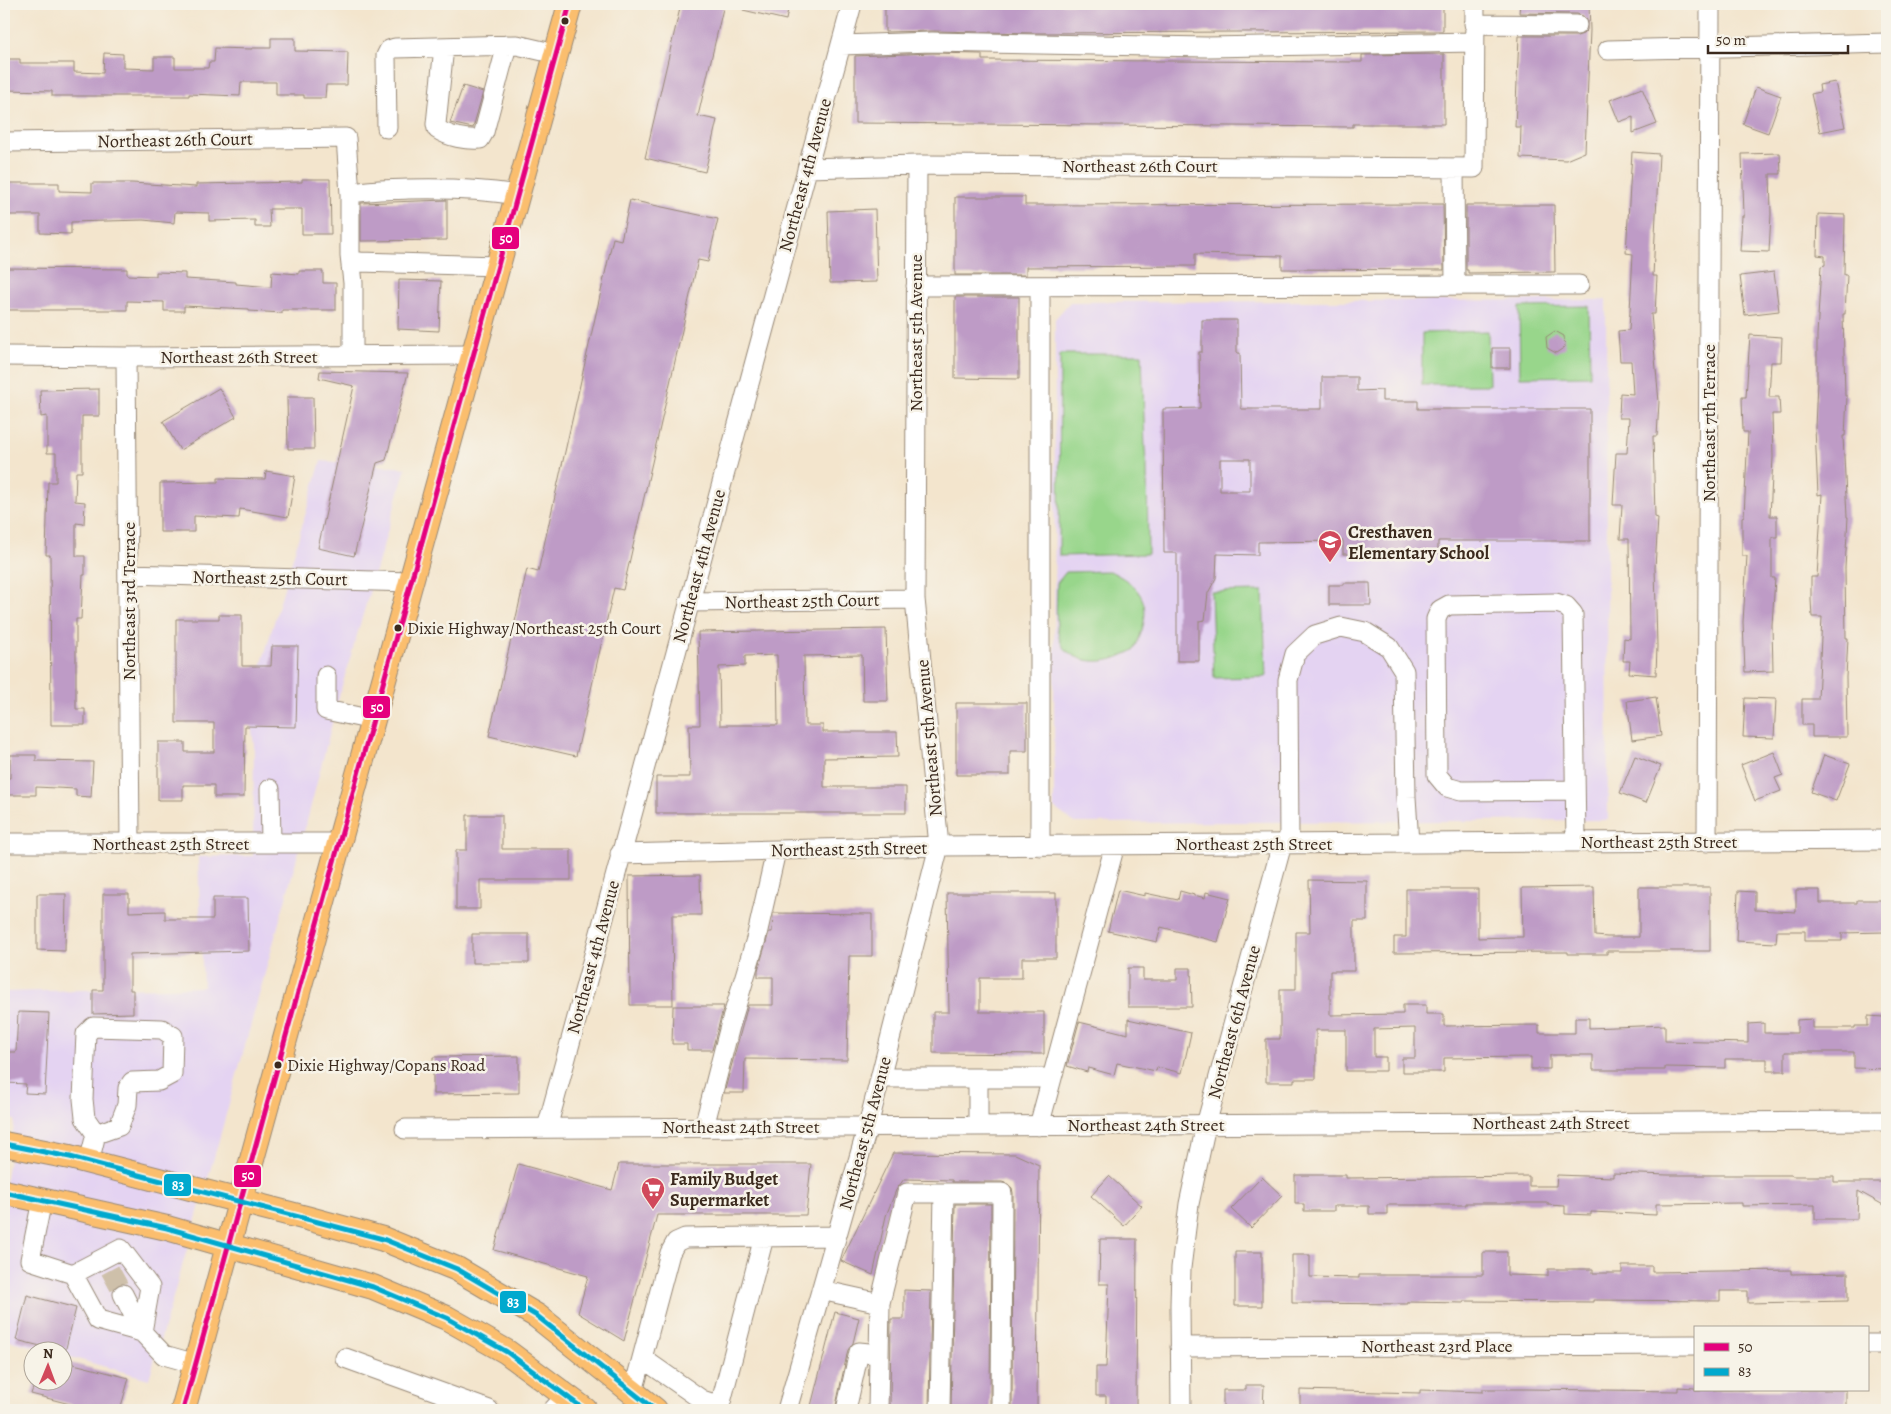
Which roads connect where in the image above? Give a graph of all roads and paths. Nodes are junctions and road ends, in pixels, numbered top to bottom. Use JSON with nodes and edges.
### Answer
{"nodes":[{"id":1,"x":570,"y":4,"type":"edge"},
{"id":2,"x":852,"y":4,"type":"edge"},
{"id":3,"x":1475,"y":4,"type":"edge"},
{"id":4,"x":1710,"y":4,"type":"edge"},
{"id":5,"x":1577,"y":25,"type":"dead end"},
{"id":6,"x":1474,"y":33,"type":"junction"},
{"id":7,"x":1887,"y":43,"type":"edge"},
{"id":8,"x":841,"y":44,"type":"junction"},
{"id":9,"x":444,"y":46,"type":"junction"},
{"id":10,"x":507,"y":46,"type":"junction"},
{"id":11,"x":1710,"y":48,"type":"junction"},
{"id":12,"x":1608,"y":50,"type":"dead end"},
{"id":13,"x":556,"y":54,"type":"junction"},
{"id":14,"x":388,"y":128,"type":"dead end"},
{"id":15,"x":4,"y":142,"type":"edge"},
{"id":16,"x":917,"y":165,"type":"junction"},
{"id":17,"x":807,"y":168,"type":"junction"},
{"id":18,"x":1454,"y":168,"type":"junction"},
{"id":19,"x":350,"y":194,"type":"junction"},
{"id":20,"x":518,"y":195,"type":"junction"},
{"id":21,"x":351,"y":260,"type":"junction"},
{"id":22,"x":498,"y":266,"type":"junction"},
{"id":23,"x":1455,"y":285,"type":"junction"},
{"id":24,"x":1579,"y":285,"type":"dead end"},
{"id":25,"x":916,"y":286,"type":"junction"},
{"id":26,"x":1040,"y":286,"type":"junction"},
{"id":27,"x":473,"y":355,"type":"junction"},
{"id":28,"x":4,"y":356,"type":"edge"},
{"id":29,"x":353,"y":356,"type":"junction"},
{"id":30,"x":126,"y":357,"type":"junction"},
{"id":31,"x":128,"y":574,"type":"junction"},
{"id":32,"x":411,"y":582,"type":"junction"},
{"id":33,"x":915,"y":599,"type":"junction"},
{"id":34,"x":689,"y":602,"type":"junction"},
{"id":35,"x":326,"y":676,"type":"dead end"},
{"id":36,"x":373,"y":720,"type":"junction"},
{"id":37,"x":270,"y":789,"type":"dead end"},
{"id":38,"x":1575,"y":790,"type":"junction"},
{"id":39,"x":1887,"y":840,"type":"edge"},
{"id":40,"x":1576,"y":842,"type":"junction"},
{"id":41,"x":1707,"y":842,"type":"junction"},
{"id":42,"x":4,"y":843,"type":"edge"},
{"id":43,"x":339,"y":843,"type":"junction"},
{"id":44,"x":130,"y":844,"type":"junction"},
{"id":45,"x":271,"y":844,"type":"junction"},
{"id":46,"x":1285,"y":844,"type":"junction"},
{"id":47,"x":1409,"y":844,"type":"junction"},
{"id":48,"x":939,"y":846,"type":"junction"},
{"id":49,"x":1040,"y":846,"type":"junction"},
{"id":50,"x":1115,"y":846,"type":"junction"},
{"id":51,"x":776,"y":851,"type":"junction"},
{"id":52,"x":620,"y":854,"type":"junction"},
{"id":53,"x":880,"y":1078,"type":"junction"},
{"id":54,"x":978,"y":1078,"type":"junction"},
{"id":55,"x":1051,"y":1078,"type":"junction"},
{"id":56,"x":1887,"y":1121,"type":"edge"},
{"id":57,"x":1206,"y":1125,"type":"junction"},
{"id":58,"x":868,"y":1126,"type":"junction"},
{"id":59,"x":978,"y":1126,"type":"junction"},
{"id":60,"x":1039,"y":1126,"type":"junction"},
{"id":61,"x":704,"y":1127,"type":"junction"},
{"id":62,"x":547,"y":1128,"type":"junction"},
{"id":63,"x":405,"y":1129,"type":"dead end"},
{"id":64,"x":96,"y":1134,"type":"junction"},
{"id":65,"x":4,"y":1144,"type":"edge"},
{"id":66,"x":90,"y":1162,"type":"junction"},
{"id":67,"x":944,"y":1193,"type":"junction"},
{"id":68,"x":5,"y":1195,"type":"edge"},
{"id":69,"x":42,"y":1200,"type":"junction"},
{"id":70,"x":241,"y":1200,"type":"junction"},
{"id":71,"x":836,"y":1236,"type":"junction"},
{"id":72,"x":764,"y":1237,"type":"junction"},
{"id":73,"x":229,"y":1244,"type":"junction"},
{"id":74,"x":73,"y":1274,"type":"junction"},
{"id":75,"x":821,"y":1290,"type":"junction"},
{"id":76,"x":123,"y":1294,"type":"tunnel mouth"},
{"id":77,"x":880,"y":1303,"type":"junction"},
{"id":78,"x":142,"y":1332,"type":"junction"},
{"id":79,"x":1868,"y":1344,"type":"edge"},
{"id":80,"x":1887,"y":1344,"type":"edge"},
{"id":81,"x":1694,"y":1345,"type":"edge"},
{"id":82,"x":1180,"y":1347,"type":"junction"},
{"id":83,"x":879,"y":1354,"type":"junction"},
{"id":84,"x":345,"y":1358,"type":"dead end"},
{"id":85,"x":642,"y":1358,"type":"junction"},
{"id":86,"x":196,"y":1364,"type":"junction"},
{"id":87,"x":633,"y":1392,"type":"junction"},
{"id":88,"x":560,"y":1403,"type":"edge"},
{"id":89,"x":183,"y":1410,"type":"edge"},
{"id":90,"x":490,"y":1410,"type":"edge"},
{"id":91,"x":585,"y":1410,"type":"edge"},
{"id":92,"x":655,"y":1410,"type":"edge"},
{"id":93,"x":787,"y":1410,"type":"edge"},
{"id":94,"x":846,"y":1410,"type":"edge"},
{"id":95,"x":878,"y":1410,"type":"edge"},
{"id":96,"x":940,"y":1410,"type":"edge"},
{"id":97,"x":1001,"y":1410,"type":"edge"},
{"id":98,"x":1180,"y":1410,"type":"edge"}],
"edges":[{"from":1,"to":13,"type":"main road"},
{"from":2,"to":8,"type":"street","name":"Northeast 4th Avenue"},
{"from":3,"to":6,"type":"street"},
{"from":4,"to":11,"type":"street","name":"Northeast 7th Terrace"},
{"from":5,"to":6,"type":"street"},
{"from":6,"to":8,"type":"street"},
{"from":6,"to":18,"type":"street","name":"Northeast 26th Court"},
{"from":7,"to":11,"type":"street"},
{"from":8,"to":17,"type":"street","name":"Northeast 4th Avenue"},
{"from":9,"to":10,"type":"street"},
{"from":9,"to":10,"type":"street"},
{"from":9,"to":14,"type":"street"},
{"from":10,"to":13,"type":"street"},
{"from":11,"to":12,"type":"street"},
{"from":11,"to":41,"type":"street","name":"Northeast 7th Terrace"},
{"from":13,"to":20,"type":"main road"},
{"from":15,"to":19,"type":"street","name":"Northeast 26th Court"},
{"from":16,"to":17,"type":"street","name":"Northeast 26th Court"},
{"from":16,"to":18,"type":"street","name":"Northeast 26th Court"},
{"from":16,"to":25,"type":"street","name":"Northeast 5th Avenue"},
{"from":17,"to":34,"type":"street","name":"Northeast 4th Avenue"},
{"from":18,"to":23,"type":"street"},
{"from":19,"to":20,"type":"street"},
{"from":19,"to":21,"type":"street"},
{"from":20,"to":22,"type":"main road"},
{"from":21,"to":22,"type":"street"},
{"from":21,"to":29,"type":"street"},
{"from":22,"to":27,"type":"main road"},
{"from":23,"to":24,"type":"street"},
{"from":23,"to":26,"type":"street"},
{"from":25,"to":26,"type":"street"},
{"from":25,"to":33,"type":"street","name":"Northeast 5th Avenue"},
{"from":26,"to":49,"type":"street"},
{"from":27,"to":29,"type":"street","name":"Northeast 26th Street"},
{"from":27,"to":32,"type":"main road"},
{"from":28,"to":30,"type":"street","name":"Northeast 26th Street"},
{"from":29,"to":30,"type":"street","name":"Northeast 26th Street"},
{"from":30,"to":31,"type":"street","name":"Northeast 3rd Terrace"},
{"from":31,"to":32,"type":"street","name":"Northeast 25th Court"},
{"from":31,"to":44,"type":"street","name":"Northeast 3rd Terrace"},
{"from":32,"to":36,"type":"main road"},
{"from":33,"to":34,"type":"street","name":"Northeast 25th Court"},
{"from":33,"to":48,"type":"street","name":"Northeast 5th Avenue"},
{"from":34,"to":52,"type":"street","name":"Northeast 4th Avenue"},
{"from":35,"to":36,"type":"street"},
{"from":36,"to":43,"type":"main road"},
{"from":37,"to":45,"type":"street"},
{"from":38,"to":38,"type":"street"},
{"from":38,"to":40,"type":"street"},
{"from":39,"to":41,"type":"street","name":"Northeast 25th Street"},
{"from":40,"to":41,"type":"street","name":"Northeast 25th Street"},
{"from":40,"to":47,"type":"street","name":"Northeast 25th Street"},
{"from":42,"to":44,"type":"street","name":"Northeast 25th Street"},
{"from":43,"to":45,"type":"street","name":"Northeast 25th Street"},
{"from":43,"to":70,"type":"main road"},
{"from":44,"to":45,"type":"street","name":"Northeast 25th Street"},
{"from":46,"to":47,"type":"street","name":"Northeast 25th Street"},
{"from":46,"to":47,"type":"street","name":"Northeast 6th Avenue"},
{"from":46,"to":50,"type":"street","name":"Northeast 25th Street"},
{"from":46,"to":57,"type":"street","name":"Northeast 6th Avenue"},
{"from":48,"to":49,"type":"street","name":"Northeast 25th Street"},
{"from":48,"to":51,"type":"street","name":"Northeast 25th Street"},
{"from":48,"to":53,"type":"street","name":"Northeast 5th Avenue"},
{"from":49,"to":50,"type":"street","name":"Northeast 25th Street"},
{"from":50,"to":55,"type":"street"},
{"from":51,"to":52,"type":"street","name":"Northeast 25th Street"},
{"from":51,"to":61,"type":"street"},
{"from":52,"to":62,"type":"street","name":"Northeast 4th Avenue"},
{"from":53,"to":54,"type":"street"},
{"from":53,"to":58,"type":"street","name":"Northeast 5th Avenue"},
{"from":54,"to":55,"type":"street"},
{"from":54,"to":59,"type":"street"},
{"from":55,"to":60,"type":"street"},
{"from":56,"to":57,"type":"street","name":"Northeast 24th Street"},
{"from":57,"to":60,"type":"street","name":"Northeast 24th Street"},
{"from":57,"to":82,"type":"street","name":"Northeast 6th Avenue"},
{"from":58,"to":59,"type":"street","name":"Northeast 24th Street"},
{"from":58,"to":61,"type":"street","name":"Northeast 24th Street"},
{"from":58,"to":71,"type":"street","name":"Northeast 5th Avenue"},
{"from":59,"to":60,"type":"street","name":"Northeast 24th Street"},
{"from":61,"to":62,"type":"street","name":"Northeast 24th Street"},
{"from":62,"to":63,"type":"street","name":"Northeast 24th Street"},
{"from":64,"to":64,"type":"street"},
{"from":64,"to":66,"type":"street"},
{"from":65,"to":66,"type":"main road"},
{"from":66,"to":70,"type":"main road"},
{"from":67,"to":77,"type":"street"},
{"from":67,"to":96,"type":"street"},
{"from":67,"to":97,"type":"street"},
{"from":68,"to":69,"type":"main road"},
{"from":69,"to":73,"type":"main road"},
{"from":69,"to":74,"type":"street"},
{"from":70,"to":73,"type":"main road"},
{"from":70,"to":87,"type":"main road"},
{"from":71,"to":72,"type":"street"},
{"from":71,"to":75,"type":"street","name":"Northeast 5th Avenue"},
{"from":72,"to":85,"type":"street"},
{"from":72,"to":85,"type":"street"},
{"from":73,"to":86,"type":"main road"},
{"from":73,"to":88,"type":"main road"},
{"from":74,"to":78,"type":"street"},
{"from":74,"to":78,"type":"street"},
{"from":75,"to":77,"type":"street"},
{"from":75,"to":93,"type":"street","name":"Northeast 5th Avenue"},
{"from":76,"to":78,"type":"street"},
{"from":77,"to":83,"type":"street"},
{"from":78,"to":86,"type":"street"},
{"from":79,"to":80,"type":"street"},
{"from":81,"to":82,"type":"street","name":"Northeast 23rd Place"},
{"from":82,"to":98,"type":"street","name":"Northeast 6th Avenue"},
{"from":83,"to":94,"type":"street"},
{"from":83,"to":95,"type":"street"},
{"from":84,"to":90,"type":"street"},
{"from":85,"to":87,"type":"street"},
{"from":86,"to":89,"type":"main road"},
{"from":87,"to":92,"type":"main road"},
{"from":88,"to":91,"type":"main road"}]}
